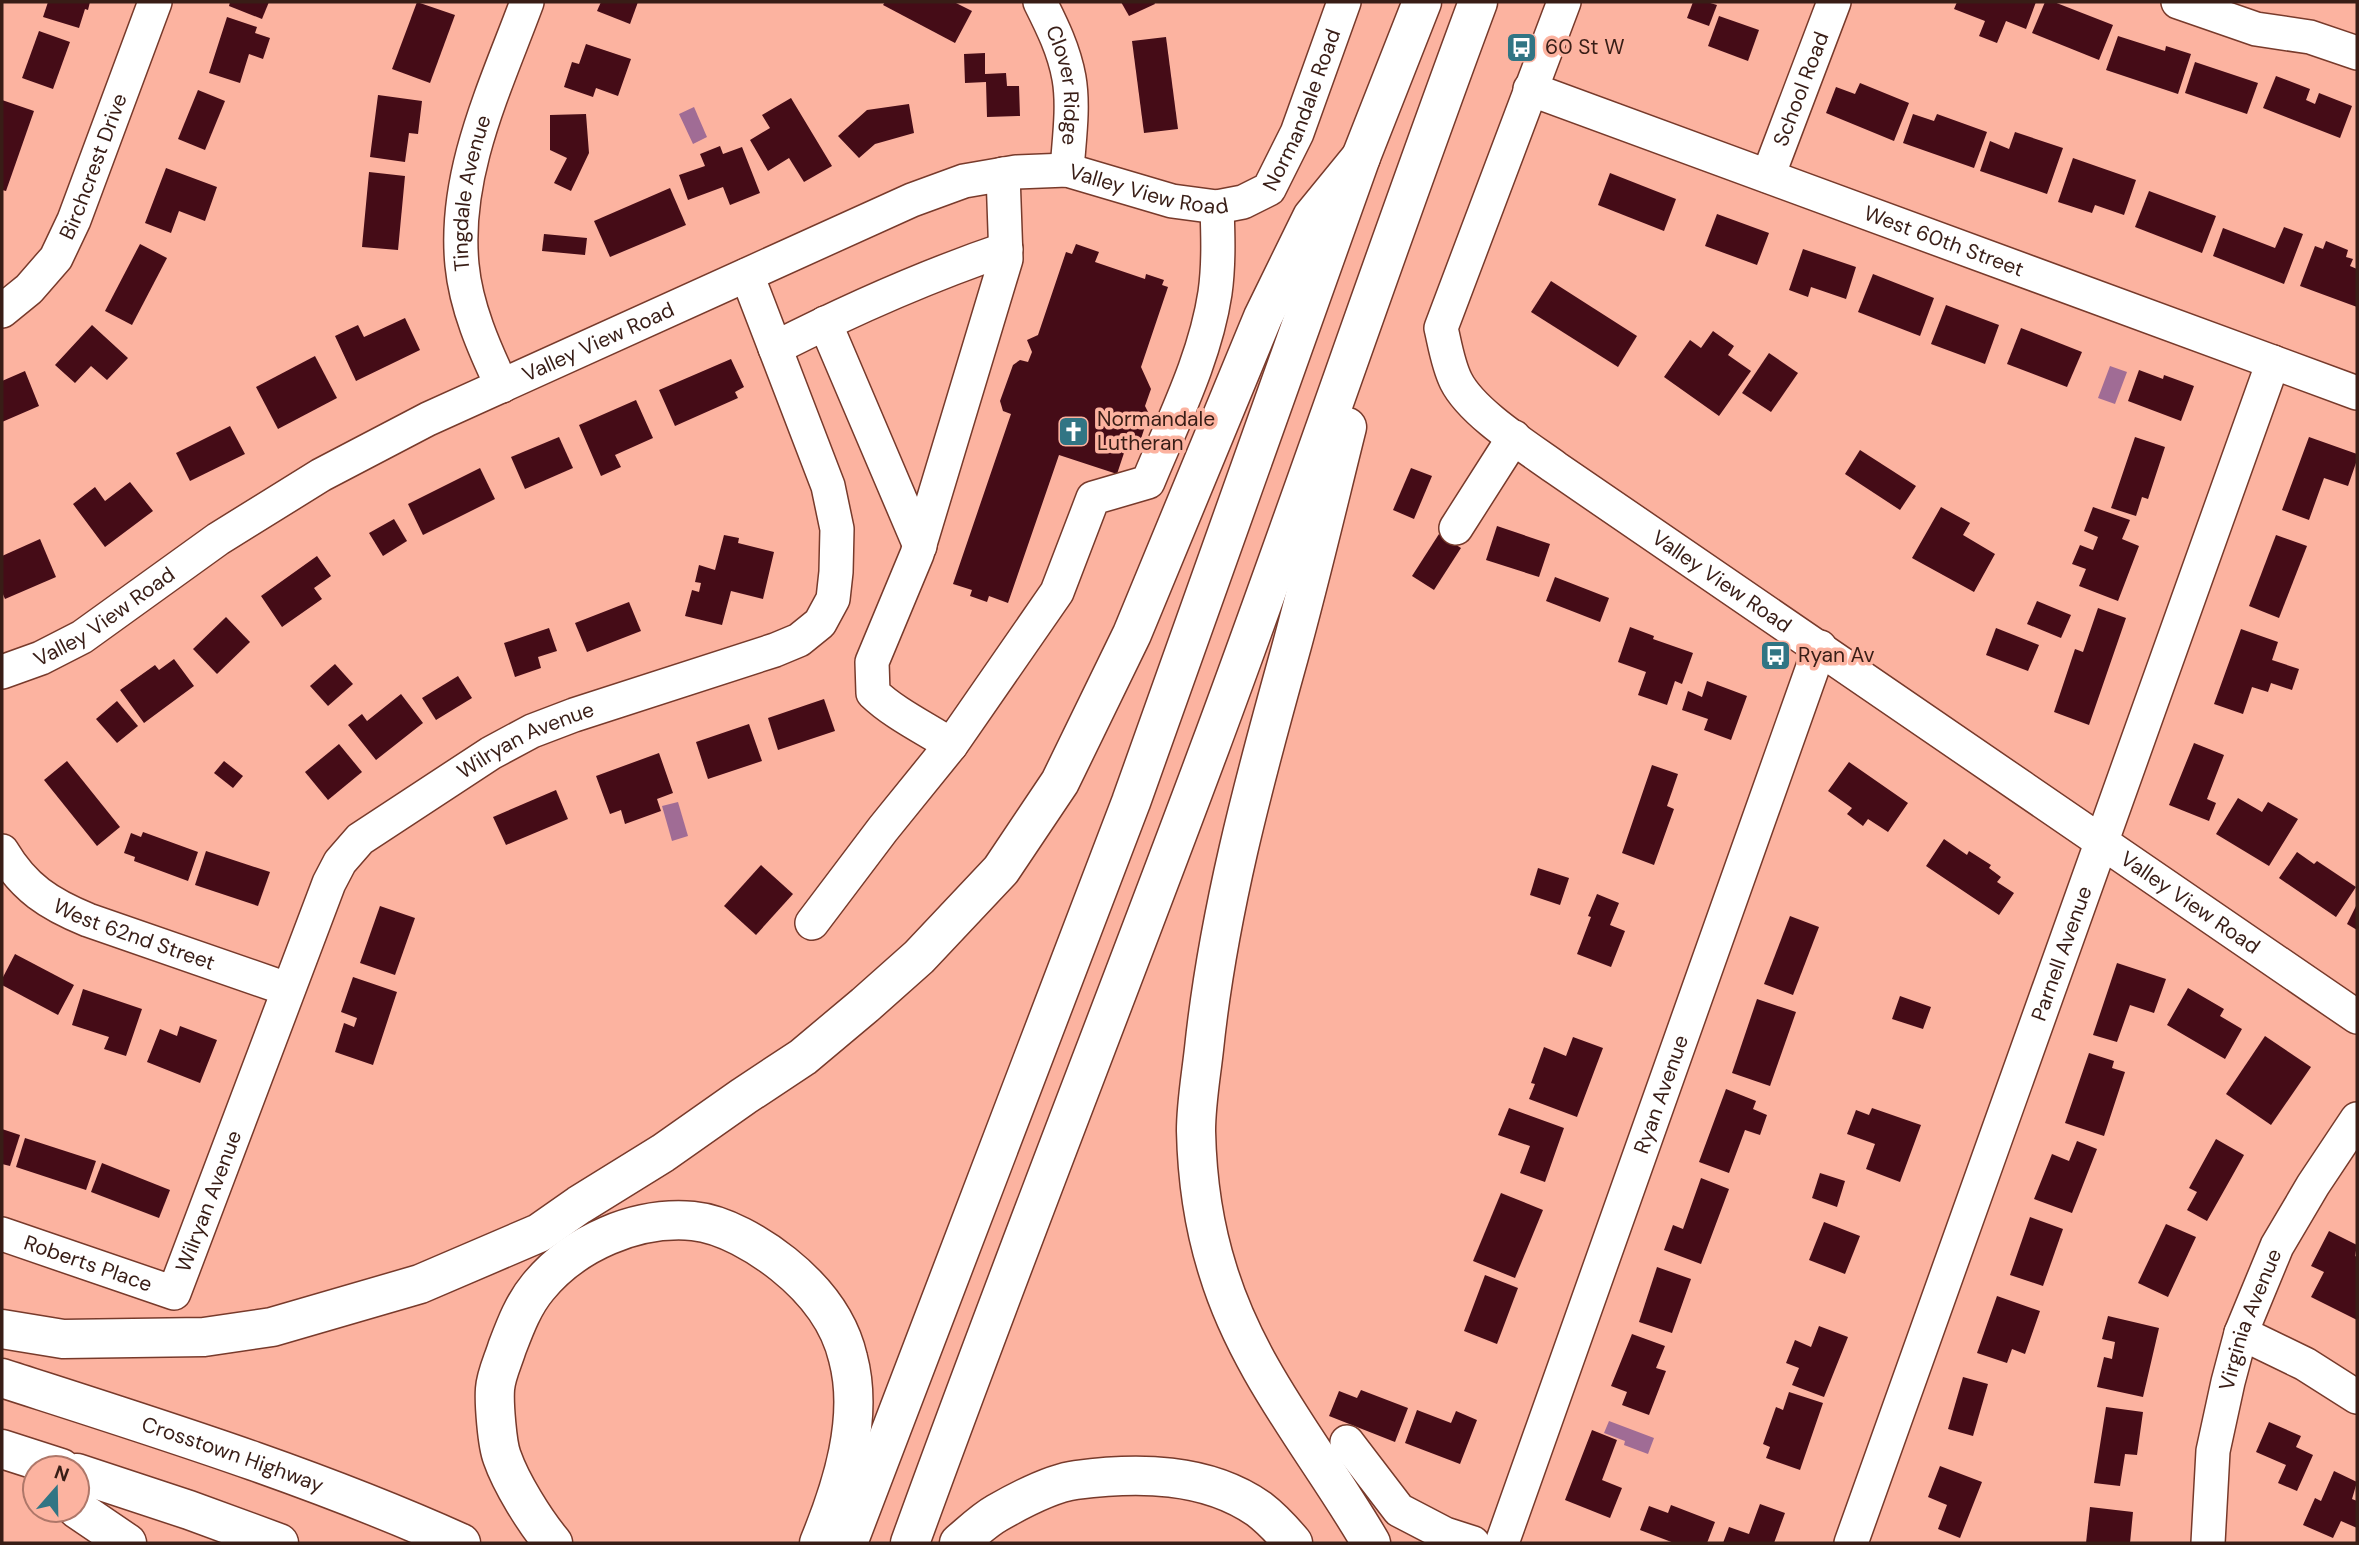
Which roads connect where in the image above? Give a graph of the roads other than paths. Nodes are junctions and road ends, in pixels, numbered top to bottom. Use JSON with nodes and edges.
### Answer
{"nodes":[{"id":1,"x":155,"y":2,"type":"edge"},
{"id":2,"x":527,"y":2,"type":"edge"},
{"id":3,"x":1040,"y":2,"type":"edge"},
{"id":4,"x":1344,"y":2,"type":"edge"},
{"id":5,"x":1422,"y":2,"type":"edge"},
{"id":6,"x":1478,"y":2,"type":"edge"},
{"id":7,"x":1564,"y":2,"type":"edge"},
{"id":8,"x":1834,"y":2,"type":"edge"},
{"id":9,"x":2178,"y":2,"type":"edge"},
{"id":10,"x":2357,"y":53,"type":"edge"},
{"id":11,"x":1530,"y":89,"type":"junction"},
{"id":12,"x":1362,"y":157,"type":"junction"},
{"id":13,"x":1067,"y":170,"type":"junction"},
{"id":14,"x":1003,"y":174,"type":"junction"},
{"id":15,"x":1769,"y":176,"type":"junction"},
{"id":16,"x":1404,"y":202,"type":"junction"},
{"id":17,"x":1230,"y":204,"type":"junction"},
{"id":18,"x":1006,"y":249,"type":"junction"},
{"id":19,"x":747,"y":275,"type":"junction"},
{"id":20,"x":2,"y":312,"type":"edge"},
{"id":21,"x":825,"y":323,"type":"junction"},
{"id":22,"x":775,"y":348,"type":"junction"},
{"id":23,"x":2273,"y":362,"type":"junction"},
{"id":24,"x":502,"y":386,"type":"junction"},
{"id":25,"x":2357,"y":393,"type":"edge"},
{"id":26,"x":1514,"y":437,"type":"junction"},
{"id":27,"x":1456,"y":528,"type":"dead end"},
{"id":28,"x":919,"y":546,"type":"junction"},
{"id":29,"x":1820,"y":647,"type":"junction"},
{"id":30,"x":2,"y":672,"type":"edge"},
{"id":31,"x":951,"y":745,"type":"junction"},
{"id":32,"x":2102,"y":840,"type":"junction"},
{"id":33,"x":2,"y":851,"type":"edge"},
{"id":34,"x":812,"y":923,"type":"dead end"},
{"id":35,"x":287,"y":989,"type":"junction"},
{"id":36,"x":2357,"y":1017,"type":"edge"},
{"id":37,"x":2357,"y":1119,"type":"edge"},
{"id":38,"x":2,"y":1234,"type":"edge"},
{"id":39,"x":174,"y":1293,"type":"joint"},
{"id":40,"x":2,"y":1329,"type":"edge"},
{"id":41,"x":2241,"y":1333,"type":"junction"},
{"id":42,"x":2,"y":1378,"type":"edge"},
{"id":43,"x":2357,"y":1397,"type":"edge"},
{"id":44,"x":1347,"y":1442,"type":"dead end"},
{"id":45,"x":2,"y":1449,"type":"edge"},
{"id":46,"x":21,"y":1455,"type":"edge"},
{"id":47,"x":2,"y":1475,"type":"edge"},
{"id":48,"x":91,"y":1478,"type":"edge"},
{"id":49,"x":21,"y":1482,"type":"edge"},
{"id":50,"x":91,"y":1519,"type":"edge"},
{"id":51,"x":127,"y":1543,"type":"edge"},
{"id":52,"x":279,"y":1543,"type":"edge"},
{"id":53,"x":461,"y":1543,"type":"edge"},
{"id":54,"x":553,"y":1543,"type":"edge"},
{"id":55,"x":820,"y":1543,"type":"edge"},
{"id":56,"x":848,"y":1543,"type":"edge"},
{"id":57,"x":910,"y":1543,"type":"edge"},
{"id":58,"x":959,"y":1543,"type":"edge"},
{"id":59,"x":1293,"y":1543,"type":"edge"},
{"id":60,"x":1371,"y":1543,"type":"edge"},
{"id":61,"x":1473,"y":1543,"type":"edge"},
{"id":62,"x":1503,"y":1543,"type":"edge"},
{"id":63,"x":1850,"y":1543,"type":"edge"},
{"id":64,"x":2208,"y":1543,"type":"edge"}],
"edges":[{"from":1,"to":20,"type":"street","name":"Birchcrest Drive"},
{"from":2,"to":24,"type":"street","name":"Tingdale Avenue"},
{"from":3,"to":13,"type":"street","name":"Clover Ridge"},
{"from":4,"to":17,"type":"street","name":"Normandale Road"},
{"from":5,"to":12,"type":"highway"},
{"from":6,"to":16,"type":"highway"},
{"from":7,"to":11,"type":"street"},
{"from":8,"to":15,"type":"street","name":"School Road"},
{"from":9,"to":10,"type":"street"},
{"from":11,"to":15,"type":"street","name":"West 60th Street"},
{"from":11,"to":26,"type":"street","name":"Valley View Road"},
{"from":12,"to":40,"type":"highway"},
{"from":12,"to":56,"type":"highway"},
{"from":13,"to":14,"type":"street","name":"Valley View Road"},
{"from":13,"to":17,"type":"street","name":"Valley View Road"},
{"from":14,"to":18,"type":"street"},
{"from":14,"to":19,"type":"street","name":"Valley View Road"},
{"from":15,"to":23,"type":"street","name":"West 60th Street"},
{"from":16,"to":57,"type":"highway"},
{"from":16,"to":60,"type":"highway"},
{"from":17,"to":31,"type":"street"},
{"from":18,"to":21,"type":"street"},
{"from":18,"to":28,"type":"street"},
{"from":19,"to":22,"type":"street","name":"Wilryan Avenue"},
{"from":19,"to":24,"type":"street","name":"Valley View Road"},
{"from":21,"to":22,"type":"street"},
{"from":21,"to":28,"type":"street"},
{"from":22,"to":35,"type":"street","name":"Wilryan Avenue"},
{"from":23,"to":25,"type":"street","name":"West 60th Street"},
{"from":23,"to":32,"type":"street","name":"Parnell Avenue"},
{"from":24,"to":30,"type":"street","name":"Valley View Road"},
{"from":26,"to":27,"type":"street"},
{"from":26,"to":29,"type":"street","name":"Valley View Road"},
{"from":28,"to":31,"type":"street"},
{"from":29,"to":32,"type":"street","name":"Valley View Road"},
{"from":29,"to":62,"type":"street","name":"Ryan Avenue"},
{"from":31,"to":34,"type":"street"},
{"from":32,"to":36,"type":"street","name":"Valley View Road"},
{"from":32,"to":63,"type":"street","name":"Parnell Avenue"},
{"from":33,"to":35,"type":"street","name":"West 62nd Street"},
{"from":35,"to":39,"type":"street","name":"Wilryan Avenue"},
{"from":37,"to":41,"type":"street","name":"Virginia Avenue"},
{"from":38,"to":39,"type":"street","name":"Roberts Place"},
{"from":41,"to":43,"type":"street"},
{"from":41,"to":64,"type":"street","name":"Virginia Avenue"},
{"from":42,"to":53,"type":"highway","name":"Crosstown Highway"},
{"from":44,"to":61,"type":"street"},
{"from":45,"to":46,"type":"highway"},
{"from":47,"to":49,"type":"highway"},
{"from":48,"to":52,"type":"highway"},
{"from":50,"to":51,"type":"highway"},
{"from":54,"to":55,"type":"highway"},
{"from":58,"to":59,"type":"highway"}]}
